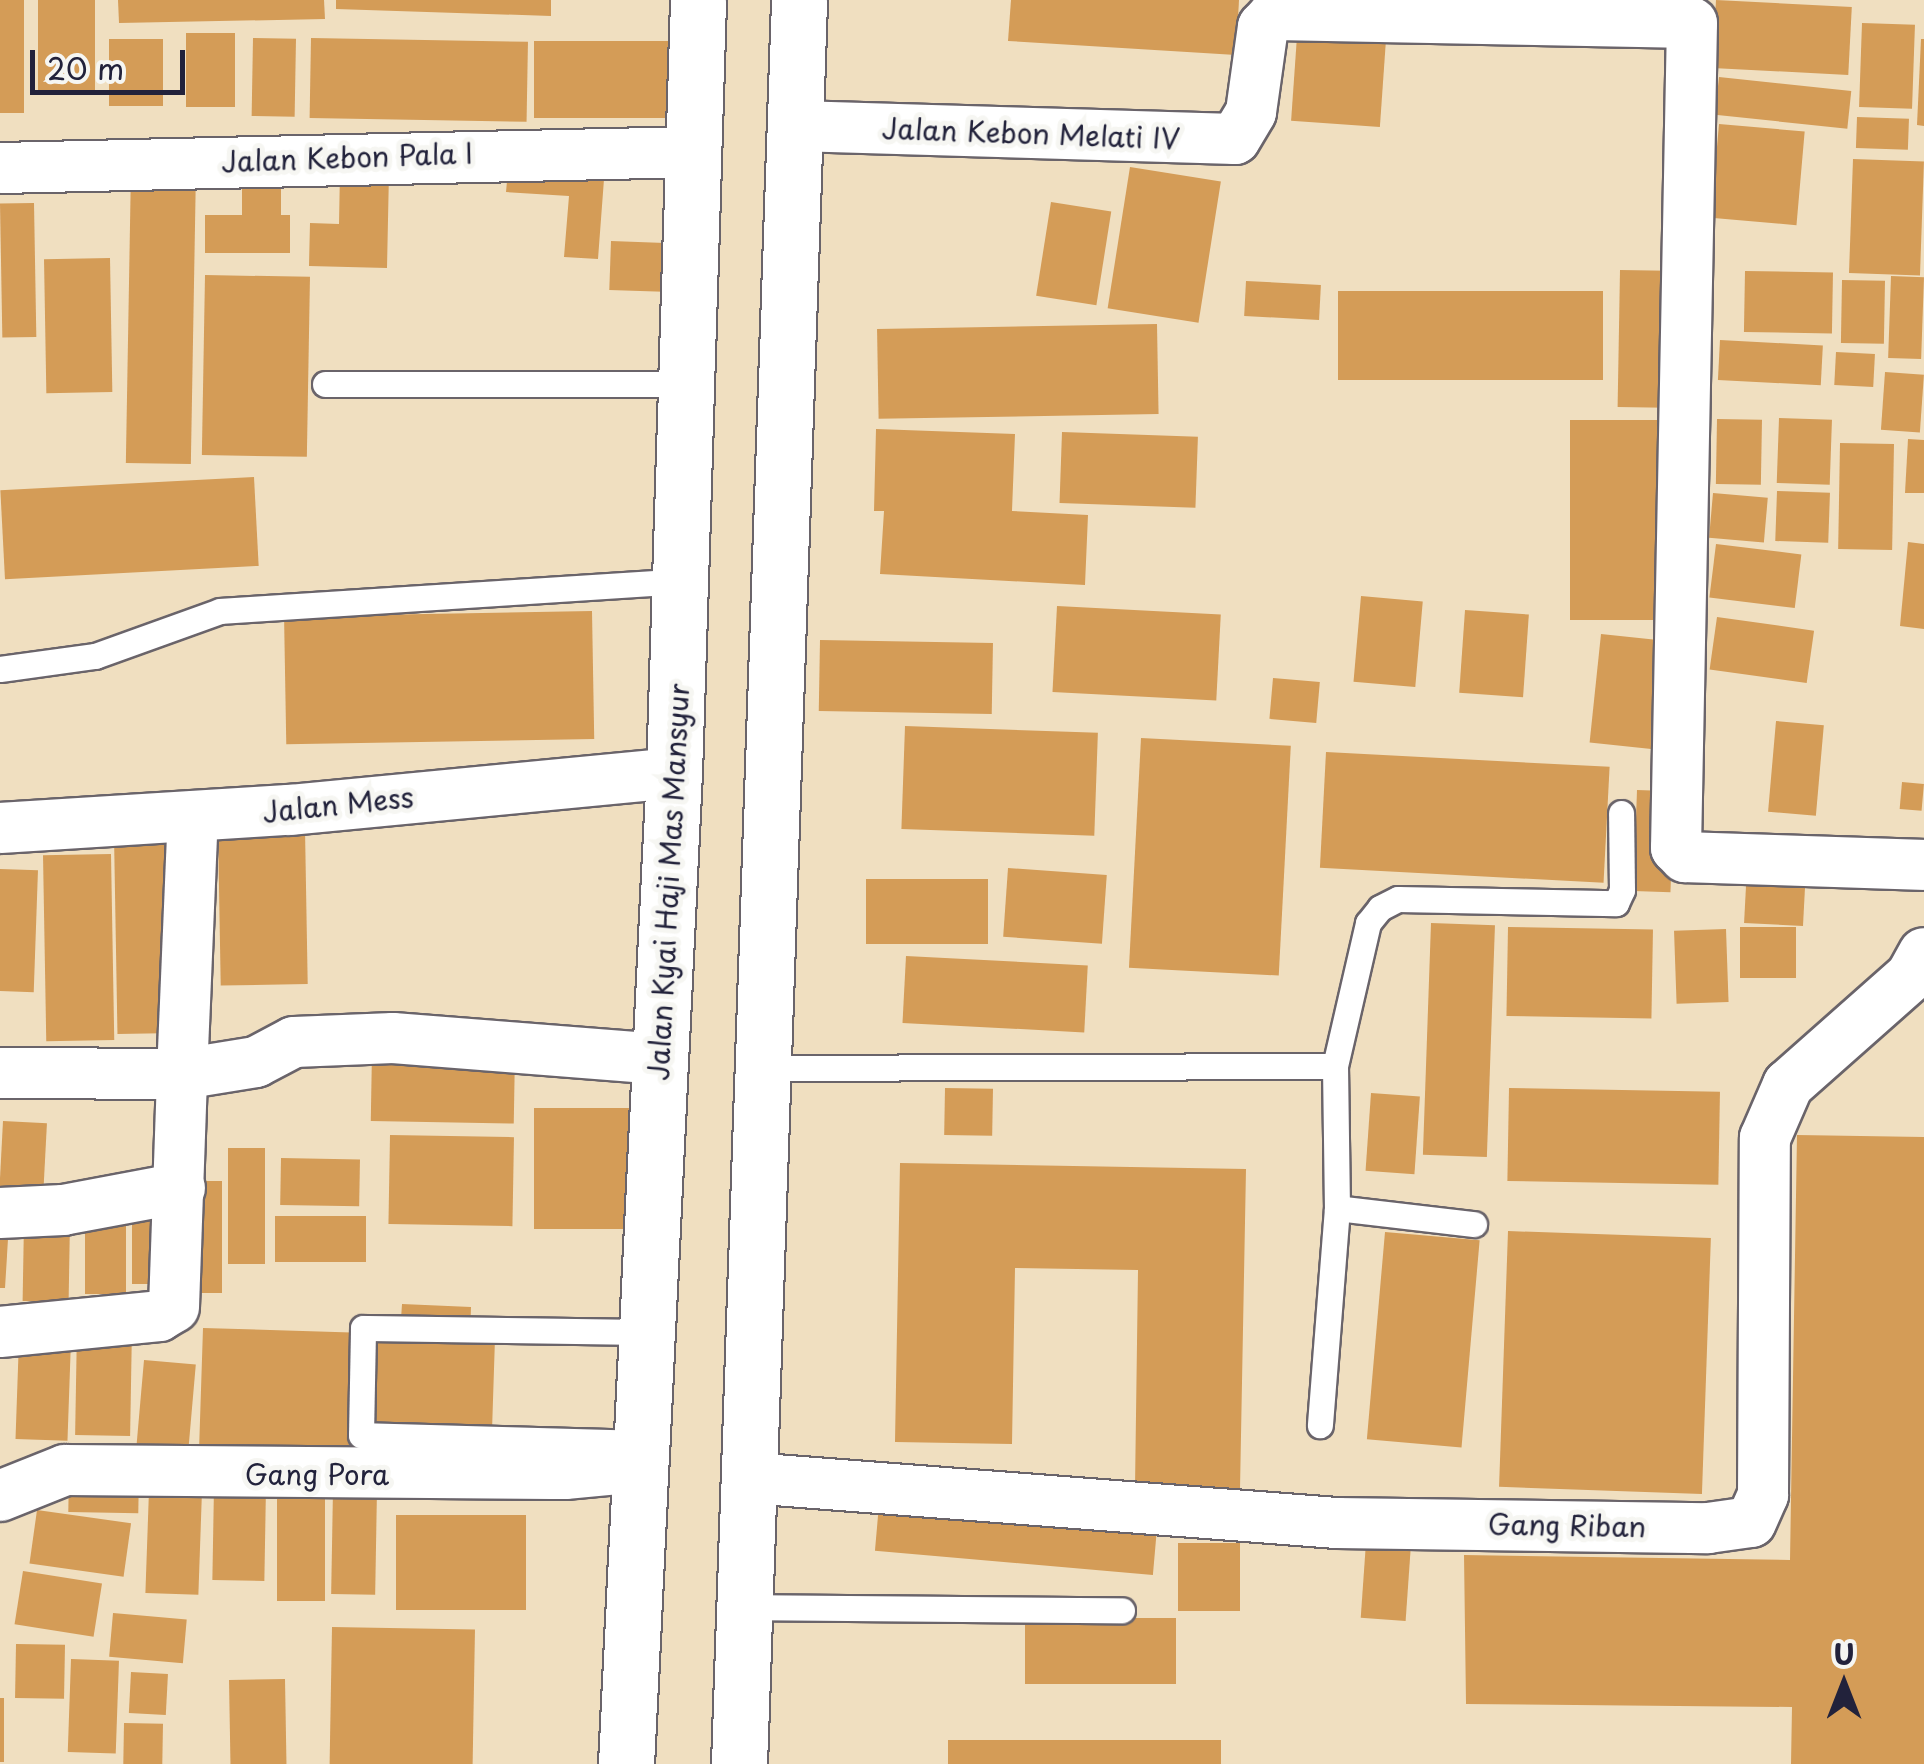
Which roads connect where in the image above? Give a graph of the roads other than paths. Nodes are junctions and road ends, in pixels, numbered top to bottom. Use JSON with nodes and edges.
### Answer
{"nodes":[{"id":1,"x":698,"y":0,"type":"edge"},
{"id":2,"x":799,"y":0,"type":"edge"},
{"id":3,"x":796,"y":126,"type":"junction"},
{"id":4,"x":694,"y":152,"type":"junction"},
{"id":5,"x":0,"y":168,"type":"edge"},
{"id":6,"x":325,"y":384,"type":"dead end"},
{"id":7,"x":686,"y":384,"type":"junction"},
{"id":8,"x":681,"y":581,"type":"junction"},
{"id":9,"x":0,"y":669,"type":"edge"},
{"id":10,"x":674,"y":773,"type":"junction"},
{"id":11,"x":1621,"y":813,"type":"dead end"},
{"id":12,"x":192,"y":816,"type":"junction"},
{"id":13,"x":0,"y":828,"type":"edge"},
{"id":14,"x":1924,"y":865,"type":"edge"},
{"id":15,"x":1924,"y":953,"type":"edge"},
{"id":16,"x":660,"y":1059,"type":"junction"},
{"id":17,"x":1335,"y":1066,"type":"junction"},
{"id":18,"x":760,"y":1068,"type":"junction"},
{"id":19,"x":0,"y":1073,"type":"edge"},
{"id":20,"x":182,"y":1074,"type":"junction"},
{"id":21,"x":180,"y":1188,"type":"junction"},
{"id":22,"x":1336,"y":1208,"type":"junction"},
{"id":23,"x":0,"y":1213,"type":"edge"},
{"id":24,"x":1474,"y":1224,"type":"dead end"},
{"id":25,"x":0,"y":1332,"type":"edge"},
{"id":26,"x":650,"y":1332,"type":"junction"},
{"id":27,"x":1320,"y":1424,"type":"dead end"},
{"id":28,"x":640,"y":1455,"type":"junction"},
{"id":29,"x":749,"y":1478,"type":"junction"},
{"id":30,"x":0,"y":1496,"type":"edge"},
{"id":31,"x":745,"y":1608,"type":"junction"},
{"id":32,"x":1122,"y":1610,"type":"dead end"},
{"id":33,"x":626,"y":1764,"type":"edge"},
{"id":34,"x":739,"y":1764,"type":"edge"}],
"edges":[{"from":1,"to":4,"type":"main road","name":"Jalan Kyai Haji Mas Mansyur"},
{"from":2,"to":3,"type":"main road"},
{"from":3,"to":14,"type":"street","name":"Jalan Kebon Melati IV"},
{"from":3,"to":18,"type":"main road"},
{"from":4,"to":5,"type":"street","name":"Jalan Kebon Pala I"},
{"from":4,"to":7,"type":"main road","name":"Jalan Kyai Haji Mas Mansyur"},
{"from":6,"to":7,"type":"lane"},
{"from":7,"to":8,"type":"main road","name":"Jalan Kyai Haji Mas Mansyur"},
{"from":8,"to":9,"type":"lane"},
{"from":8,"to":10,"type":"main road","name":"Jalan Kyai Haji Mas Mansyur"},
{"from":10,"to":12,"type":"street","name":"Jalan Mess"},
{"from":10,"to":16,"type":"main road","name":"Jalan Kyai Haji Mas Mansyur"},
{"from":11,"to":17,"type":"lane"},
{"from":12,"to":13,"type":"street","name":"Jalan Mess"},
{"from":12,"to":20,"type":"street"},
{"from":15,"to":29,"type":"street","name":"Gang Riban"},
{"from":16,"to":20,"type":"street"},
{"from":16,"to":26,"type":"main road","name":"Jalan Kyai Haji Mas Mansyur"},
{"from":17,"to":18,"type":"lane"},
{"from":17,"to":22,"type":"lane"},
{"from":18,"to":29,"type":"main road"},
{"from":19,"to":20,"type":"street"},
{"from":20,"to":21,"type":"street"},
{"from":21,"to":23,"type":"street"},
{"from":21,"to":25,"type":"street"},
{"from":22,"to":24,"type":"lane"},
{"from":22,"to":27,"type":"lane"},
{"from":26,"to":28,"type":"main road","name":"Jalan Kyai Haji Mas Mansyur"},
{"from":26,"to":28,"type":"lane"},
{"from":28,"to":30,"type":"street","name":"Gang Pora"},
{"from":28,"to":33,"type":"main road","name":"Jalan Kyai Haji Mas Mansyur"},
{"from":29,"to":31,"type":"main road"},
{"from":31,"to":32,"type":"lane"},
{"from":31,"to":34,"type":"main road"}]}
